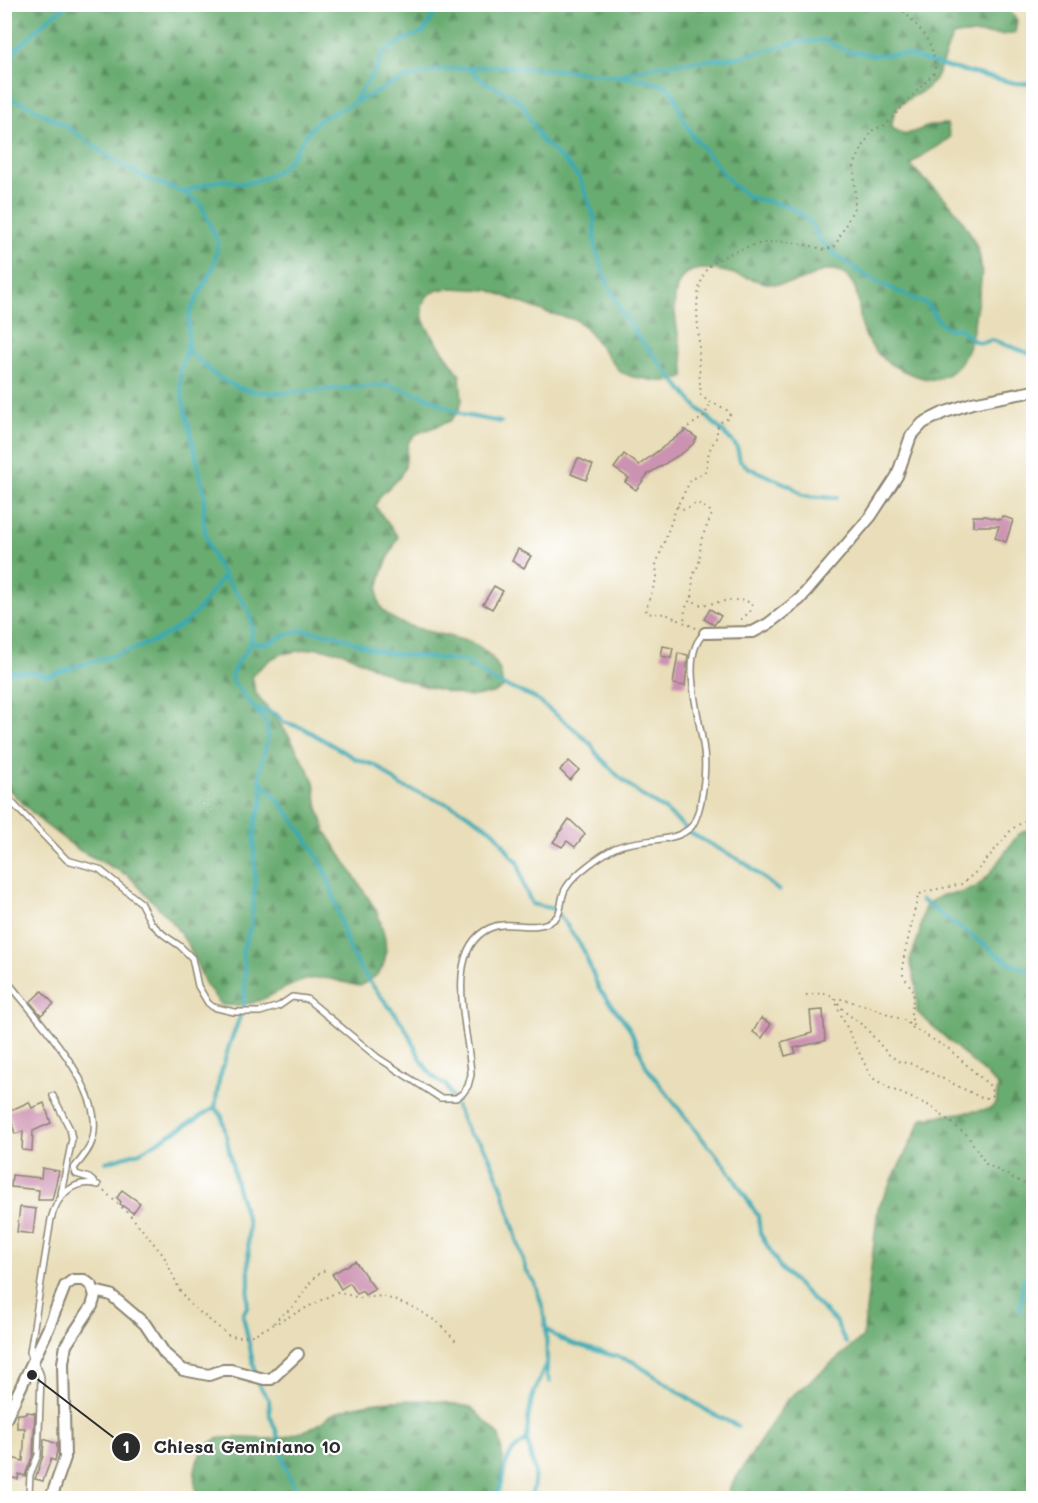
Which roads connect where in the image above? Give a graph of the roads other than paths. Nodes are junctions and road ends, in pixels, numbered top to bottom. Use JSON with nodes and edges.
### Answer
{"nodes":[{"id":1,"x":1034,"y":391,"type":"edge"},
{"id":2,"x":705,"y":633,"type":"joint"},
{"id":3,"x":4,"y":794,"type":"edge"},
{"id":4,"x":4,"y":977,"type":"edge"},
{"id":5,"x":53,"y":1096,"type":"dead end"},
{"id":6,"x":61,"y":1196,"type":"junction"},
{"id":7,"x":94,"y":1291,"type":"junction"},
{"id":8,"x":298,"y":1354,"type":"dead end"},
{"id":9,"x":33,"y":1361,"type":"junction"},
{"id":10,"x":4,"y":1423,"type":"edge"},
{"id":11,"x":29,"y":1493,"type":"dead end"},
{"id":12,"x":51,"y":1498,"type":"edge"}],
"edges":[{"from":1,"to":2,"type":"street"},
{"from":2,"to":3,"type":"lane"},
{"from":4,"to":6,"type":"lane"},
{"from":5,"to":6,"type":"lane"},
{"from":6,"to":9,"type":"lane"},
{"from":7,"to":8,"type":"street"},
{"from":7,"to":9,"type":"street"},
{"from":7,"to":12,"type":"street"},
{"from":9,"to":10,"type":"street"},
{"from":9,"to":11,"type":"lane"}]}
